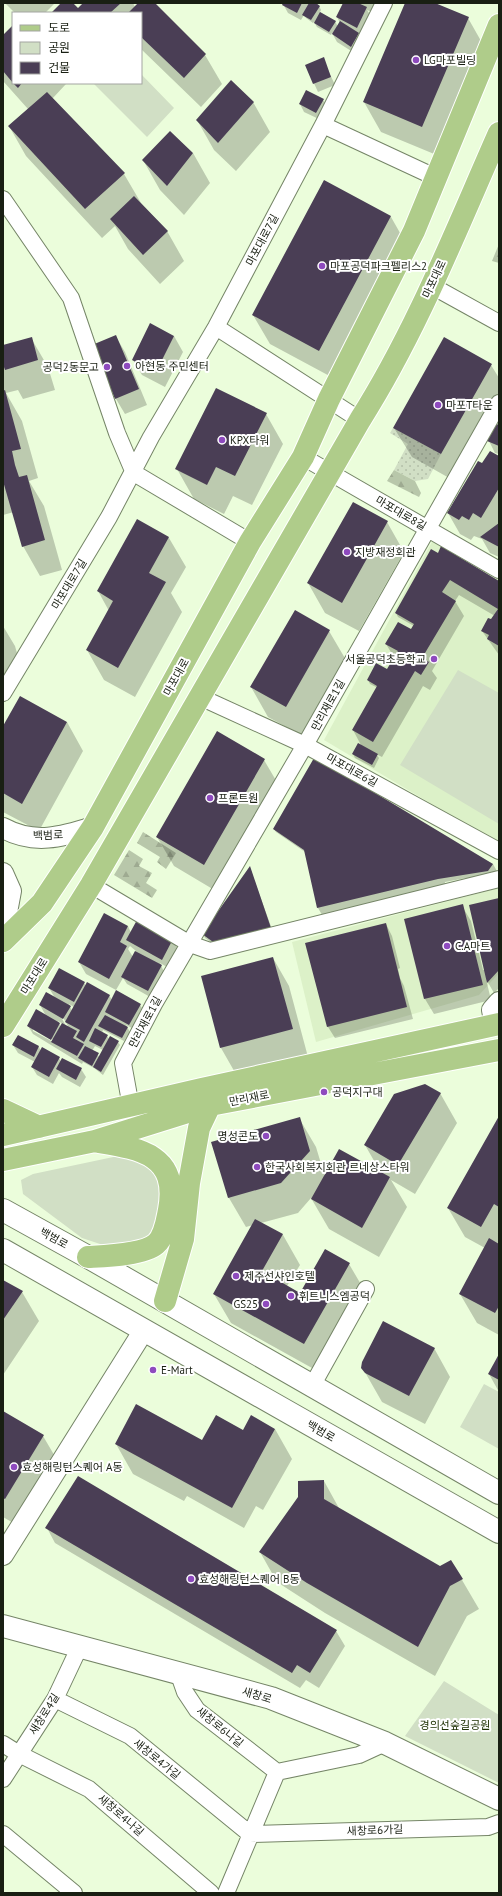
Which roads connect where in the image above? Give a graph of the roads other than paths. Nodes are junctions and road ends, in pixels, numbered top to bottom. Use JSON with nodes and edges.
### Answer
{"nodes":[{"id":1,"x":384,"y":3,"type":"edge"},
{"id":2,"x":499,"y":26,"type":"edge"},
{"id":3,"x":323,"y":125,"type":"junction"},
{"id":4,"x":499,"y":132,"type":"edge"},
{"id":5,"x":437,"y":178,"type":"junction"},
{"id":6,"x":3,"y":199,"type":"edge"},
{"id":7,"x":432,"y":286,"type":"junction"},
{"id":8,"x":499,"y":323,"type":"edge"},
{"id":9,"x":216,"y":327,"type":"junction"},
{"id":10,"x":329,"y":399,"type":"junction"},
{"id":11,"x":499,"y":403,"type":"edge"},
{"id":12,"x":360,"y":420,"type":"junction"},
{"id":13,"x":303,"y":457,"type":"junction"},
{"id":14,"x":331,"y":472,"type":"junction"},
{"id":15,"x":134,"y":473,"type":"junction"},
{"id":16,"x":427,"y":528,"type":"junction"},
{"id":17,"x":250,"y":542,"type":"junction"},
{"id":18,"x":499,"y":570,"type":"edge"},
{"id":19,"x":3,"y":693,"type":"edge"},
{"id":20,"x":200,"y":697,"type":"junction"},
{"id":21,"x":305,"y":745,"type":"junction"},
{"id":22,"x":93,"y":827,"type":"junction"},
{"id":23,"x":3,"y":828,"type":"edge"},
{"id":24,"x":499,"y":851,"type":"edge"},
{"id":25,"x":3,"y":873,"type":"edge"},
{"id":26,"x":499,"y":879,"type":"edge"},
{"id":27,"x":91,"y":885,"type":"junction"},
{"id":28,"x":3,"y":934,"type":"edge"},
{"id":29,"x":3,"y":941,"type":"edge"},
{"id":30,"x":190,"y":944,"type":"junction"},
{"id":31,"x":499,"y":1002,"type":"edge"},
{"id":32,"x":497,"y":1025,"type":"edge"},
{"id":33,"x":3,"y":1026,"type":"edge"},
{"id":34,"x":499,"y":1050,"type":"edge"},
{"id":35,"x":210,"y":1105,"type":"junction"},
{"id":36,"x":131,"y":1107,"type":"junction"},
{"id":37,"x":3,"y":1110,"type":"edge"},
{"id":38,"x":39,"y":1127,"type":"junction"},
{"id":39,"x":3,"y":1136,"type":"edge"},
{"id":40,"x":96,"y":1141,"type":"junction"},
{"id":41,"x":3,"y":1160,"type":"edge"},
{"id":42,"x":3,"y":1210,"type":"edge"},
{"id":43,"x":3,"y":1250,"type":"edge"},
{"id":44,"x":88,"y":1257,"type":"junction"},
{"id":45,"x":366,"y":1289,"type":"dead end"},
{"id":46,"x":165,"y":1302,"type":"junction"},
{"id":47,"x":144,"y":1330,"type":"junction"},
{"id":48,"x":312,"y":1386,"type":"junction"},
{"id":49,"x":473,"y":1478,"type":"junction"},
{"id":50,"x":499,"y":1493,"type":"edge"},
{"id":51,"x":457,"y":1509,"type":"junction"},
{"id":52,"x":499,"y":1532,"type":"edge"},
{"id":53,"x":3,"y":1555,"type":"edge"},
{"id":54,"x":3,"y":1626,"type":"edge"},
{"id":55,"x":80,"y":1646,"type":"junction"},
{"id":56,"x":178,"y":1672,"type":"junction"},
{"id":57,"x":55,"y":1698,"type":"junction"},
{"id":58,"x":3,"y":1744,"type":"edge"},
{"id":59,"x":385,"y":1744,"type":"junction"},
{"id":60,"x":19,"y":1754,"type":"junction"},
{"id":61,"x":277,"y":1772,"type":"junction"},
{"id":62,"x":3,"y":1778,"type":"edge"},
{"id":63,"x":499,"y":1799,"type":"edge"},
{"id":64,"x":499,"y":1823,"type":"edge"},
{"id":65,"x":3,"y":1834,"type":"edge"},
{"id":66,"x":250,"y":1834,"type":"junction"},
{"id":67,"x":74,"y":1893,"type":"edge"},
{"id":68,"x":211,"y":1893,"type":"edge"},
{"id":69,"x":226,"y":1893,"type":"edge"}],
"edges":[{"from":1,"to":3,"type":"street","name":"마포대로7길"},
{"from":2,"to":5,"type":"main road","name":"마포대로"},
{"from":3,"to":5,"type":"street"},
{"from":3,"to":9,"type":"street","name":"마포대로7길"},
{"from":4,"to":7,"type":"main road","name":"마포대로"},
{"from":5,"to":10,"type":"main road","name":"마포대로"},
{"from":6,"to":15,"type":"street"},
{"from":7,"to":8,"type":"street"},
{"from":7,"to":12,"type":"main road","name":"마포대로"},
{"from":9,"to":10,"type":"street"},
{"from":9,"to":15,"type":"street","name":"마포대로7길"},
{"from":10,"to":12,"type":"street"},
{"from":10,"to":13,"type":"main road","name":"마포대로"},
{"from":11,"to":16,"type":"street","name":"만리재로1길"},
{"from":12,"to":14,"type":"main road","name":"마포대로"},
{"from":13,"to":14,"type":"street","name":"마포대로8길"},
{"from":13,"to":17,"type":"main road","name":"마포대로"},
{"from":14,"to":16,"type":"street","name":"마포대로8길"},
{"from":14,"to":20,"type":"main road","name":"마포대로"},
{"from":15,"to":17,"type":"street"},
{"from":15,"to":19,"type":"street","name":"마포대로7길"},
{"from":16,"to":18,"type":"street","name":"마포대로8길"},
{"from":16,"to":21,"type":"street","name":"만리재로1길"},
{"from":17,"to":22,"type":"main road","name":"마포대로"},
{"from":20,"to":21,"type":"street","name":"마포대로6길"},
{"from":20,"to":27,"type":"main road","name":"마포대로"},
{"from":21,"to":24,"type":"street","name":"마포대로6길"},
{"from":21,"to":30,"type":"street","name":"만리재로1길"},
{"from":22,"to":23,"type":"street","name":"백범로"},
{"from":22,"to":29,"type":"main road","name":"마포대로"},
{"from":25,"to":28,"type":"street"},
{"from":26,"to":30,"type":"street"},
{"from":27,"to":30,"type":"street"},
{"from":27,"to":33,"type":"main road","name":"마포대로"},
{"from":30,"to":36,"type":"street","name":"만리재로1길"},
{"from":31,"to":32,"type":"street"},
{"from":32,"to":36,"type":"main road","name":"만리재로"},
{"from":34,"to":35,"type":"main road","name":"만리재로"},
{"from":35,"to":40,"type":"main road","name":"만리재로"},
{"from":35,"to":46,"type":"main road"},
{"from":36,"to":38,"type":"main road","name":"만리재로"},
{"from":37,"to":38,"type":"main road"},
{"from":38,"to":39,"type":"main road","name":"만리재로"},
{"from":40,"to":41,"type":"main road","name":"만리재로"},
{"from":40,"to":44,"type":"main road"},
{"from":42,"to":44,"type":"main road","name":"백범로"},
{"from":43,"to":47,"type":"main road","name":"백범로"},
{"from":44,"to":46,"type":"main road","name":"백범로"},
{"from":45,"to":48,"type":"street"},
{"from":46,"to":48,"type":"main road","name":"백범로"},
{"from":47,"to":51,"type":"main road","name":"백범로"},
{"from":47,"to":53,"type":"street"},
{"from":48,"to":49,"type":"main road","name":"백범로"},
{"from":49,"to":50,"type":"main road","name":"백범로"},
{"from":49,"to":51,"type":"main road"},
{"from":51,"to":52,"type":"main road","name":"백범로"},
{"from":54,"to":55,"type":"main road","name":"새창로"},
{"from":55,"to":56,"type":"main road","name":"새창로"},
{"from":55,"to":57,"type":"street","name":"새창로4길"},
{"from":56,"to":59,"type":"main road","name":"새창로"},
{"from":56,"to":61,"type":"street","name":"새창로6나길"},
{"from":57,"to":60,"type":"street","name":"새창로4길"},
{"from":57,"to":66,"type":"street","name":"새창로4가길"},
{"from":58,"to":60,"type":"street","name":"새창로4나길"},
{"from":59,"to":61,"type":"street"},
{"from":59,"to":63,"type":"main road","name":"새창로"},
{"from":60,"to":62,"type":"street","name":"새창로4길"},
{"from":60,"to":68,"type":"street","name":"새창로4나길"},
{"from":61,"to":66,"type":"street"},
{"from":64,"to":66,"type":"street","name":"새창로6가길"},
{"from":65,"to":67,"type":"street"},
{"from":66,"to":69,"type":"street"}]}
